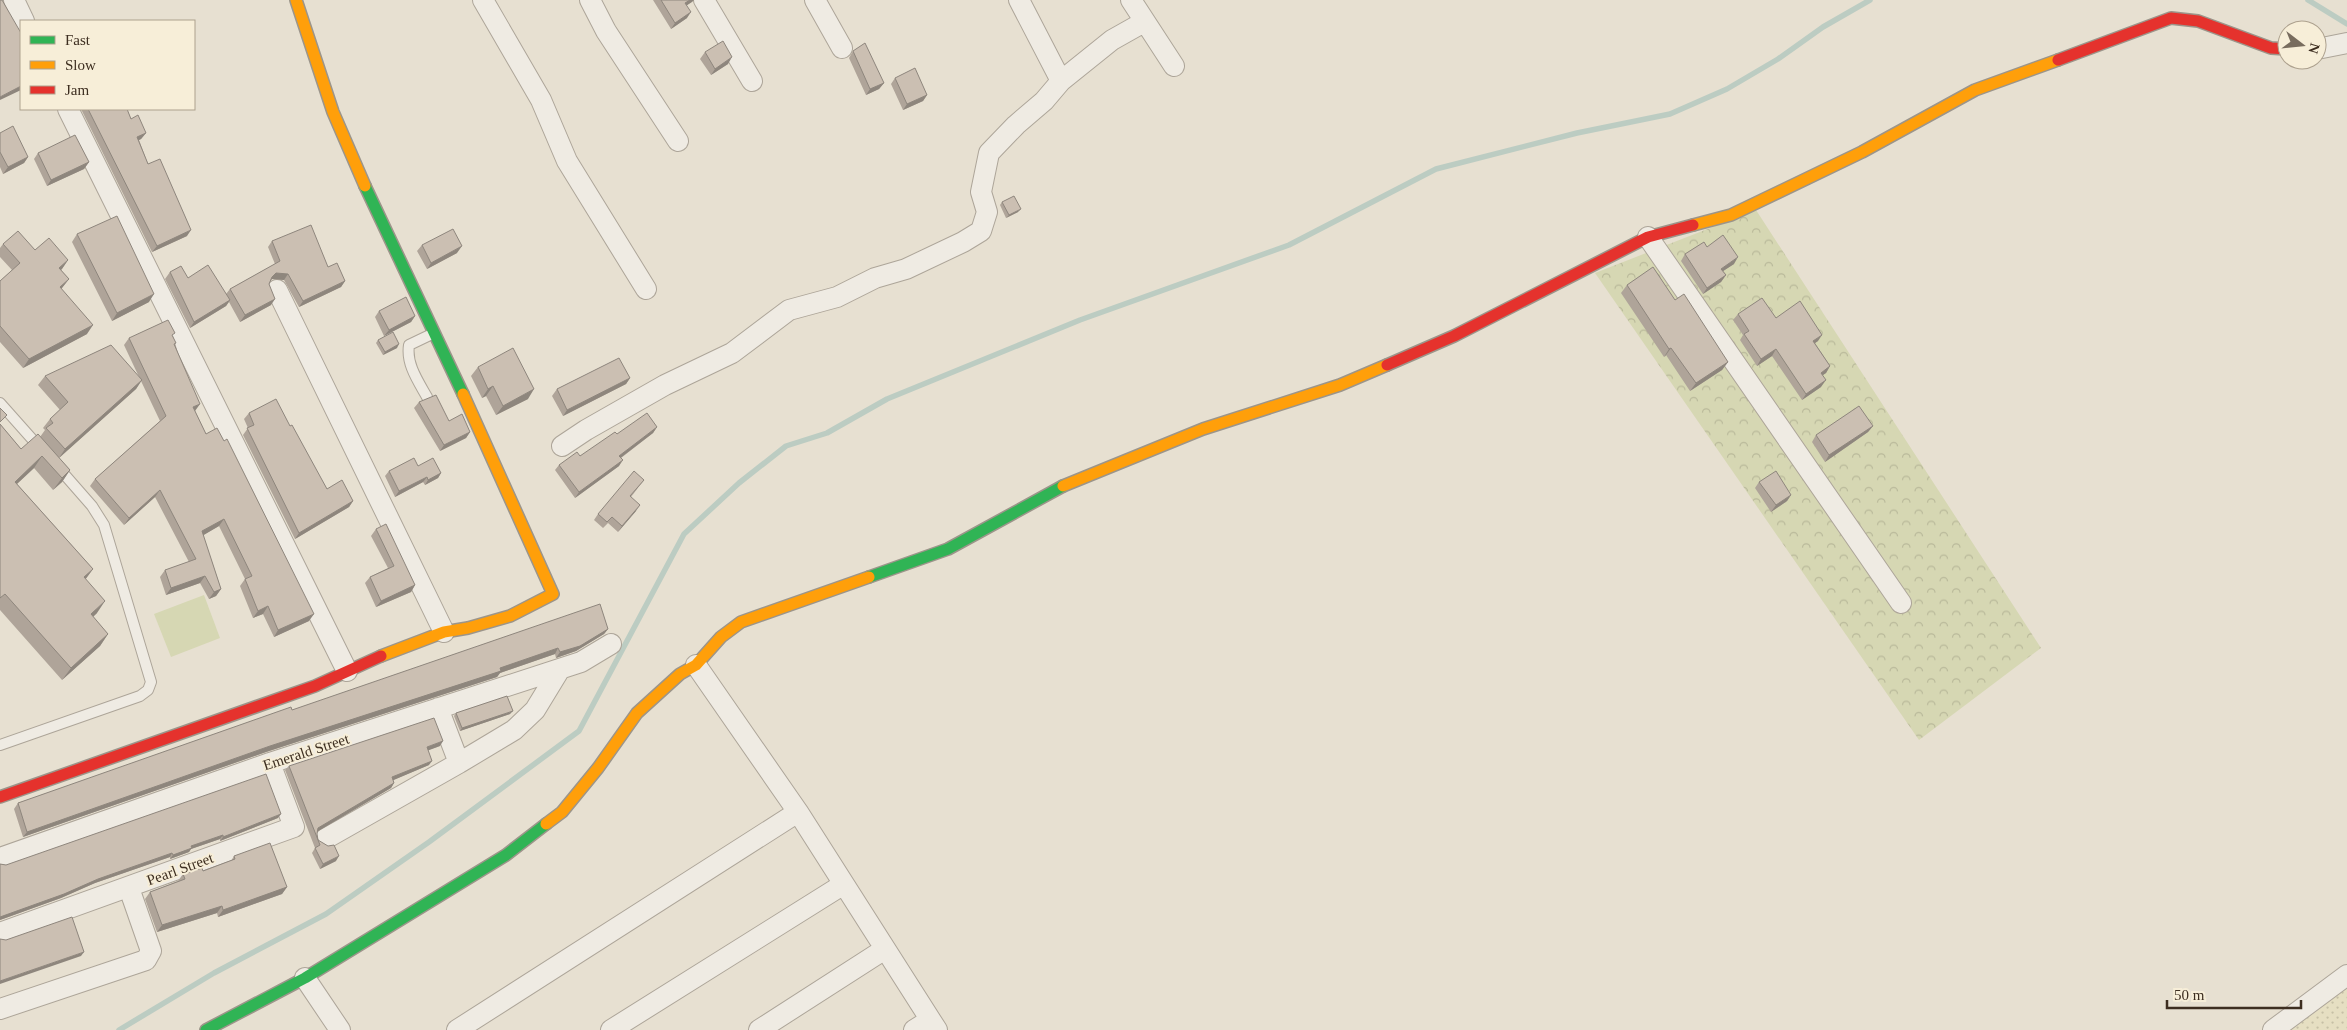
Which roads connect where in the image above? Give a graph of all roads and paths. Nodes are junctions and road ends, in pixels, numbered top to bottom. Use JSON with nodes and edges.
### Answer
{"nodes":[{"id":1,"x":14,"y":0,"type":"edge"},
{"id":2,"x":296,"y":0,"type":"edge"},
{"id":3,"x":483,"y":0,"type":"edge"},
{"id":4,"x":590,"y":0,"type":"edge"},
{"id":5,"x":704,"y":0,"type":"edge"},
{"id":6,"x":815,"y":0,"type":"edge"},
{"id":7,"x":1019,"y":0,"type":"edge"},
{"id":8,"x":1131,"y":0,"type":"edge"},
{"id":9,"x":24,"y":20,"type":"edge"},
{"id":10,"x":1144,"y":22,"type":"junction"},
{"id":11,"x":2347,"y":43,"type":"edge"},
{"id":12,"x":2327,"y":47,"type":"edge"},
{"id":13,"x":842,"y":48,"type":"dead end"},
{"id":14,"x":2277,"y":48,"type":"edge"},
{"id":15,"x":1174,"y":66,"type":"dead end"},
{"id":16,"x":1061,"y":81,"type":"junction"},
{"id":17,"x":752,"y":82,"type":"dead end"},
{"id":18,"x":68,"y":110,"type":"edge"},
{"id":19,"x":678,"y":141,"type":"dead end"},
{"id":20,"x":1648,"y":237,"type":"junction"},
{"id":21,"x":646,"y":289,"type":"dead end"},
{"id":22,"x":278,"y":290,"type":"dead end"},
{"id":23,"x":432,"y":334,"type":"junction"},
{"id":24,"x":427,"y":398,"type":"edge"},
{"id":25,"x":0,"y":403,"type":"edge"},
{"id":26,"x":562,"y":446,"type":"dead end"},
{"id":27,"x":1901,"y":603,"type":"dead end"},
{"id":28,"x":444,"y":632,"type":"junction"},
{"id":29,"x":611,"y":644,"type":"dead end"},
{"id":30,"x":696,"y":666,"type":"junction"},
{"id":31,"x":560,"y":669,"type":"junction"},
{"id":32,"x":346,"y":671,"type":"junction"},
{"id":33,"x":438,"y":708,"type":"junction"},
{"id":34,"x":0,"y":744,"type":"edge"},
{"id":35,"x":270,"y":763,"type":"junction"},
{"id":36,"x":459,"y":763,"type":"junction"},
{"id":37,"x":0,"y":797,"type":"edge"},
{"id":38,"x":798,"y":812,"type":"junction"},
{"id":39,"x":325,"y":839,"type":"dead end"},
{"id":40,"x":0,"y":858,"type":"edge"},
{"id":41,"x":844,"y":884,"type":"junction"},
{"id":42,"x":129,"y":888,"type":"junction"},
{"id":43,"x":0,"y":933,"type":"edge"},
{"id":44,"x":885,"y":948,"type":"junction"},
{"id":45,"x":2347,"y":975,"type":"edge"},
{"id":46,"x":305,"y":978,"type":"junction"},
{"id":47,"x":0,"y":1009,"type":"edge"},
{"id":48,"x":927,"y":1027,"type":"edge"},
{"id":49,"x":206,"y":1030,"type":"edge"},
{"id":50,"x":340,"y":1030,"type":"edge"},
{"id":51,"x":457,"y":1030,"type":"edge"},
{"id":52,"x":612,"y":1030,"type":"edge"},
{"id":53,"x":759,"y":1030,"type":"edge"},
{"id":54,"x":2273,"y":1030,"type":"edge"}],
"edges":[{"from":1,"to":9,"type":"street"},
{"from":2,"to":23,"type":"street"},
{"from":3,"to":21,"type":"street"},
{"from":4,"to":19,"type":"street"},
{"from":5,"to":17,"type":"street"},
{"from":6,"to":13,"type":"street"},
{"from":7,"to":16,"type":"street"},
{"from":8,"to":10,"type":"street"},
{"from":10,"to":15,"type":"street"},
{"from":10,"to":16,"type":"street"},
{"from":11,"to":12,"type":"street"},
{"from":14,"to":20,"type":"street"},
{"from":16,"to":26,"type":"street"},
{"from":18,"to":32,"type":"street"},
{"from":20,"to":27,"type":"street"},
{"from":20,"to":30,"type":"street"},
{"from":22,"to":28,"type":"street"},
{"from":23,"to":24,"type":"lane"},
{"from":23,"to":28,"type":"street"},
{"from":25,"to":34,"type":"lane"},
{"from":28,"to":32,"type":"street"},
{"from":29,"to":31,"type":"street","name":"Emerald Street"},
{"from":30,"to":38,"type":"street"},
{"from":30,"to":46,"type":"street"},
{"from":31,"to":33,"type":"street","name":"Emerald Street"},
{"from":31,"to":36,"type":"street"},
{"from":32,"to":37,"type":"street"},
{"from":33,"to":35,"type":"street","name":"Emerald Street"},
{"from":33,"to":36,"type":"street"},
{"from":35,"to":40,"type":"street","name":"Emerald Street"},
{"from":35,"to":42,"type":"street","name":"Pearl Street"},
{"from":36,"to":39,"type":"street"},
{"from":38,"to":41,"type":"street"},
{"from":38,"to":51,"type":"street"},
{"from":41,"to":44,"type":"street"},
{"from":41,"to":52,"type":"street"},
{"from":42,"to":43,"type":"street","name":"Pearl Street"},
{"from":42,"to":47,"type":"street"},
{"from":44,"to":48,"type":"street"},
{"from":44,"to":53,"type":"street"},
{"from":45,"to":54,"type":"street"},
{"from":46,"to":49,"type":"street"},
{"from":46,"to":50,"type":"street"}]}
